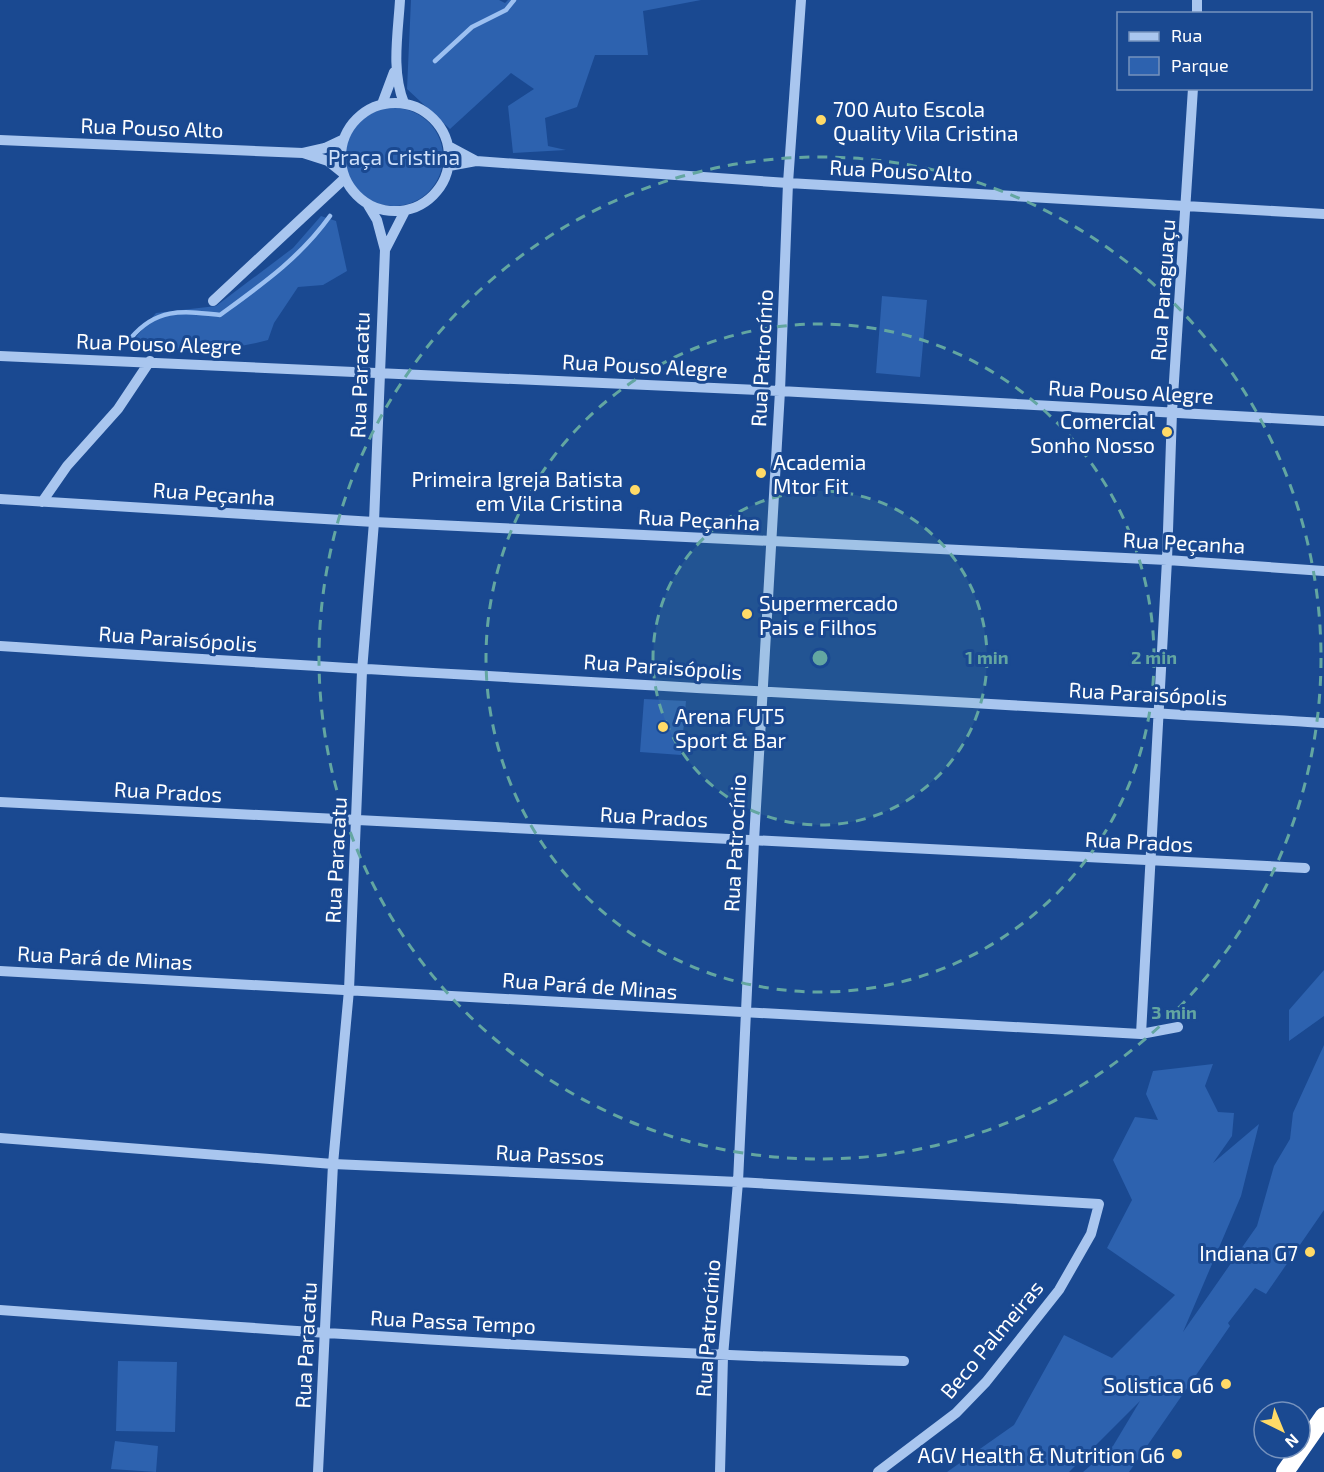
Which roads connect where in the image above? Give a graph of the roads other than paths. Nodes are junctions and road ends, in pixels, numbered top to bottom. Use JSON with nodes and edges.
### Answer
{"nodes":[{"id":1,"x":400,"y":0,"type":"edge"},
{"id":2,"x":801,"y":0,"type":"edge"},
{"id":3,"x":396,"y":63,"type":"junction"},
{"id":4,"x":1193,"y":90,"type":"edge"},
{"id":5,"x":382,"y":104,"type":"junction"},
{"id":6,"x":404,"y":104,"type":"junction"},
{"id":7,"x":344,"y":139,"type":"junction"},
{"id":8,"x":0,"y":140,"type":"edge"},
{"id":9,"x":448,"y":146,"type":"junction"},
{"id":10,"x":303,"y":153,"type":"junction"},
{"id":11,"x":476,"y":161,"type":"junction"},
{"id":12,"x":449,"y":166,"type":"junction"},
{"id":13,"x":344,"y":176,"type":"junction"},
{"id":14,"x":788,"y":183,"type":"junction"},
{"id":15,"x":368,"y":205,"type":"junction"},
{"id":16,"x":1187,"y":205,"type":"junction"},
{"id":17,"x":405,"y":211,"type":"junction"},
{"id":18,"x":1324,"y":214,"type":"edge"},
{"id":19,"x":385,"y":250,"type":"junction"},
{"id":20,"x":213,"y":301,"type":"dead end"},
{"id":21,"x":0,"y":356,"type":"edge"},
{"id":22,"x":150,"y":361,"type":"junction"},
{"id":23,"x":378,"y":372,"type":"junction"},
{"id":24,"x":780,"y":391,"type":"junction"},
{"id":25,"x":1172,"y":412,"type":"junction"},
{"id":26,"x":1324,"y":421,"type":"edge"},
{"id":27,"x":0,"y":499,"type":"edge"},
{"id":28,"x":42,"y":502,"type":"junction"},
{"id":29,"x":374,"y":522,"type":"junction"},
{"id":30,"x":770,"y":542,"type":"junction"},
{"id":31,"x":1167,"y":560,"type":"junction"},
{"id":32,"x":1324,"y":571,"type":"edge"},
{"id":33,"x":0,"y":646,"type":"edge"},
{"id":34,"x":362,"y":671,"type":"junction"},
{"id":35,"x":762,"y":692,"type":"junction"},
{"id":36,"x":1159,"y":713,"type":"junction"},
{"id":37,"x":1324,"y":723,"type":"edge"},
{"id":38,"x":0,"y":802,"type":"edge"},
{"id":39,"x":357,"y":820,"type":"junction"},
{"id":40,"x":754,"y":841,"type":"junction"},
{"id":41,"x":1152,"y":862,"type":"junction"},
{"id":42,"x":1305,"y":868,"type":"dead end"},
{"id":43,"x":0,"y":971,"type":"edge"},
{"id":44,"x":349,"y":990,"type":"junction"},
{"id":45,"x":745,"y":1014,"type":"junction"},
{"id":46,"x":1178,"y":1027,"type":"dead end"},
{"id":47,"x":1141,"y":1034,"type":"junction"},
{"id":48,"x":0,"y":1138,"type":"edge"},
{"id":49,"x":333,"y":1164,"type":"junction"},
{"id":50,"x":738,"y":1182,"type":"junction"},
{"id":51,"x":1099,"y":1204,"type":"joint"},
{"id":52,"x":0,"y":1310,"type":"edge"},
{"id":53,"x":326,"y":1333,"type":"junction"},
{"id":54,"x":723,"y":1356,"type":"junction"},
{"id":55,"x":904,"y":1361,"type":"dead end"},
{"id":56,"x":1324,"y":1416,"type":"edge"},
{"id":57,"x":318,"y":1472,"type":"edge"},
{"id":58,"x":720,"y":1472,"type":"edge"},
{"id":59,"x":878,"y":1472,"type":"edge"},
{"id":60,"x":1285,"y":1472,"type":"edge"}],
"edges":[{"from":1,"to":3,"type":"street"},
{"from":2,"to":14,"type":"street","name":"Rua Patrocínio"},
{"from":3,"to":5,"type":"street"},
{"from":3,"to":6,"type":"street"},
{"from":4,"to":16,"type":"street","name":"Rua Paraguaçu"},
{"from":5,"to":6,"type":"street"},
{"from":5,"to":7,"type":"street"},
{"from":6,"to":9,"type":"street"},
{"from":7,"to":10,"type":"street","name":"Rua Pouso Alto"},
{"from":7,"to":13,"type":"street"},
{"from":8,"to":10,"type":"street","name":"Rua Pouso Alto"},
{"from":9,"to":11,"type":"street","name":"Rua Pouso Alto"},
{"from":9,"to":12,"type":"street"},
{"from":10,"to":13,"type":"street","name":"Rua Pouso Alto"},
{"from":11,"to":12,"type":"street","name":"Rua Pouso Alto"},
{"from":11,"to":14,"type":"street","name":"Rua Pouso Alto"},
{"from":12,"to":17,"type":"street"},
{"from":13,"to":15,"type":"street"},
{"from":13,"to":20,"type":"street"},
{"from":14,"to":16,"type":"street","name":"Rua Pouso Alto"},
{"from":14,"to":24,"type":"street","name":"Rua Patrocínio"},
{"from":15,"to":17,"type":"street"},
{"from":15,"to":19,"type":"street","name":"Rua Paracatu"},
{"from":16,"to":18,"type":"street","name":"Rua Pouso Alto"},
{"from":16,"to":25,"type":"street","name":"Rua Paraguaçu"},
{"from":17,"to":19,"type":"street","name":"Rua Paracatu"},
{"from":19,"to":23,"type":"street","name":"Rua Paracatu"},
{"from":21,"to":22,"type":"street","name":"Rua Pouso Alegre"},
{"from":22,"to":23,"type":"street","name":"Rua Pouso Alegre"},
{"from":22,"to":28,"type":"street"},
{"from":23,"to":24,"type":"street","name":"Rua Pouso Alegre"},
{"from":23,"to":29,"type":"street","name":"Rua Paracatu"},
{"from":24,"to":25,"type":"street","name":"Rua Pouso Alegre"},
{"from":24,"to":30,"type":"street","name":"Rua Patrocínio"},
{"from":25,"to":26,"type":"street","name":"Rua Pouso Alegre"},
{"from":25,"to":31,"type":"street","name":"Rua Paraguaçu"},
{"from":27,"to":28,"type":"street","name":"Rua Peçanha"},
{"from":28,"to":29,"type":"street","name":"Rua Peçanha"},
{"from":29,"to":30,"type":"street","name":"Rua Peçanha"},
{"from":29,"to":34,"type":"street","name":"Rua Paracatu"},
{"from":30,"to":31,"type":"street","name":"Rua Peçanha"},
{"from":30,"to":35,"type":"street","name":"Rua Patrocínio"},
{"from":31,"to":32,"type":"street","name":"Rua Peçanha"},
{"from":31,"to":36,"type":"street","name":"Rua Paraguaçu"},
{"from":33,"to":34,"type":"street","name":"Rua Paraisópolis"},
{"from":34,"to":35,"type":"street","name":"Rua Paraisópolis"},
{"from":34,"to":39,"type":"street","name":"Rua Paracatu"},
{"from":35,"to":36,"type":"street","name":"Rua Paraisópolis"},
{"from":35,"to":40,"type":"street","name":"Rua Patrocínio"},
{"from":36,"to":37,"type":"street","name":"Rua Paraisópolis"},
{"from":36,"to":41,"type":"street","name":"Rua Paraguaçu"},
{"from":38,"to":39,"type":"street","name":"Rua Prados"},
{"from":39,"to":40,"type":"street","name":"Rua Prados"},
{"from":39,"to":44,"type":"street","name":"Rua Paracatu"},
{"from":40,"to":41,"type":"street","name":"Rua Prados"},
{"from":40,"to":45,"type":"street","name":"Rua Patrocínio"},
{"from":41,"to":42,"type":"street","name":"Rua Prados"},
{"from":41,"to":47,"type":"street","name":"Rua Paraguaçu"},
{"from":43,"to":44,"type":"street","name":"Rua Pará de Minas"},
{"from":44,"to":45,"type":"street","name":"Rua Pará de Minas"},
{"from":44,"to":49,"type":"street","name":"Rua Paracatu"},
{"from":45,"to":47,"type":"street","name":"Rua Pará de Minas"},
{"from":45,"to":50,"type":"street","name":"Rua Patrocínio"},
{"from":46,"to":47,"type":"street","name":"Rua Pará de Minas"},
{"from":48,"to":49,"type":"street","name":"Rua Passos"},
{"from":49,"to":50,"type":"street","name":"Rua Passos"},
{"from":49,"to":53,"type":"street","name":"Rua Paracatu"},
{"from":50,"to":51,"type":"street","name":"Rua Passos"},
{"from":50,"to":54,"type":"street","name":"Rua Patrocínio"},
{"from":51,"to":59,"type":"street","name":"Beco Palmeiras"},
{"from":52,"to":53,"type":"street","name":"Rua Passa Tempo"},
{"from":53,"to":54,"type":"street","name":"Rua Passa Tempo"},
{"from":53,"to":57,"type":"street","name":"Rua Paracatu"},
{"from":54,"to":55,"type":"street","name":"Rua Passa Tempo"},
{"from":54,"to":58,"type":"street","name":"Rua Patrocínio"},
{"from":56,"to":60,"type":"highway"}]}
